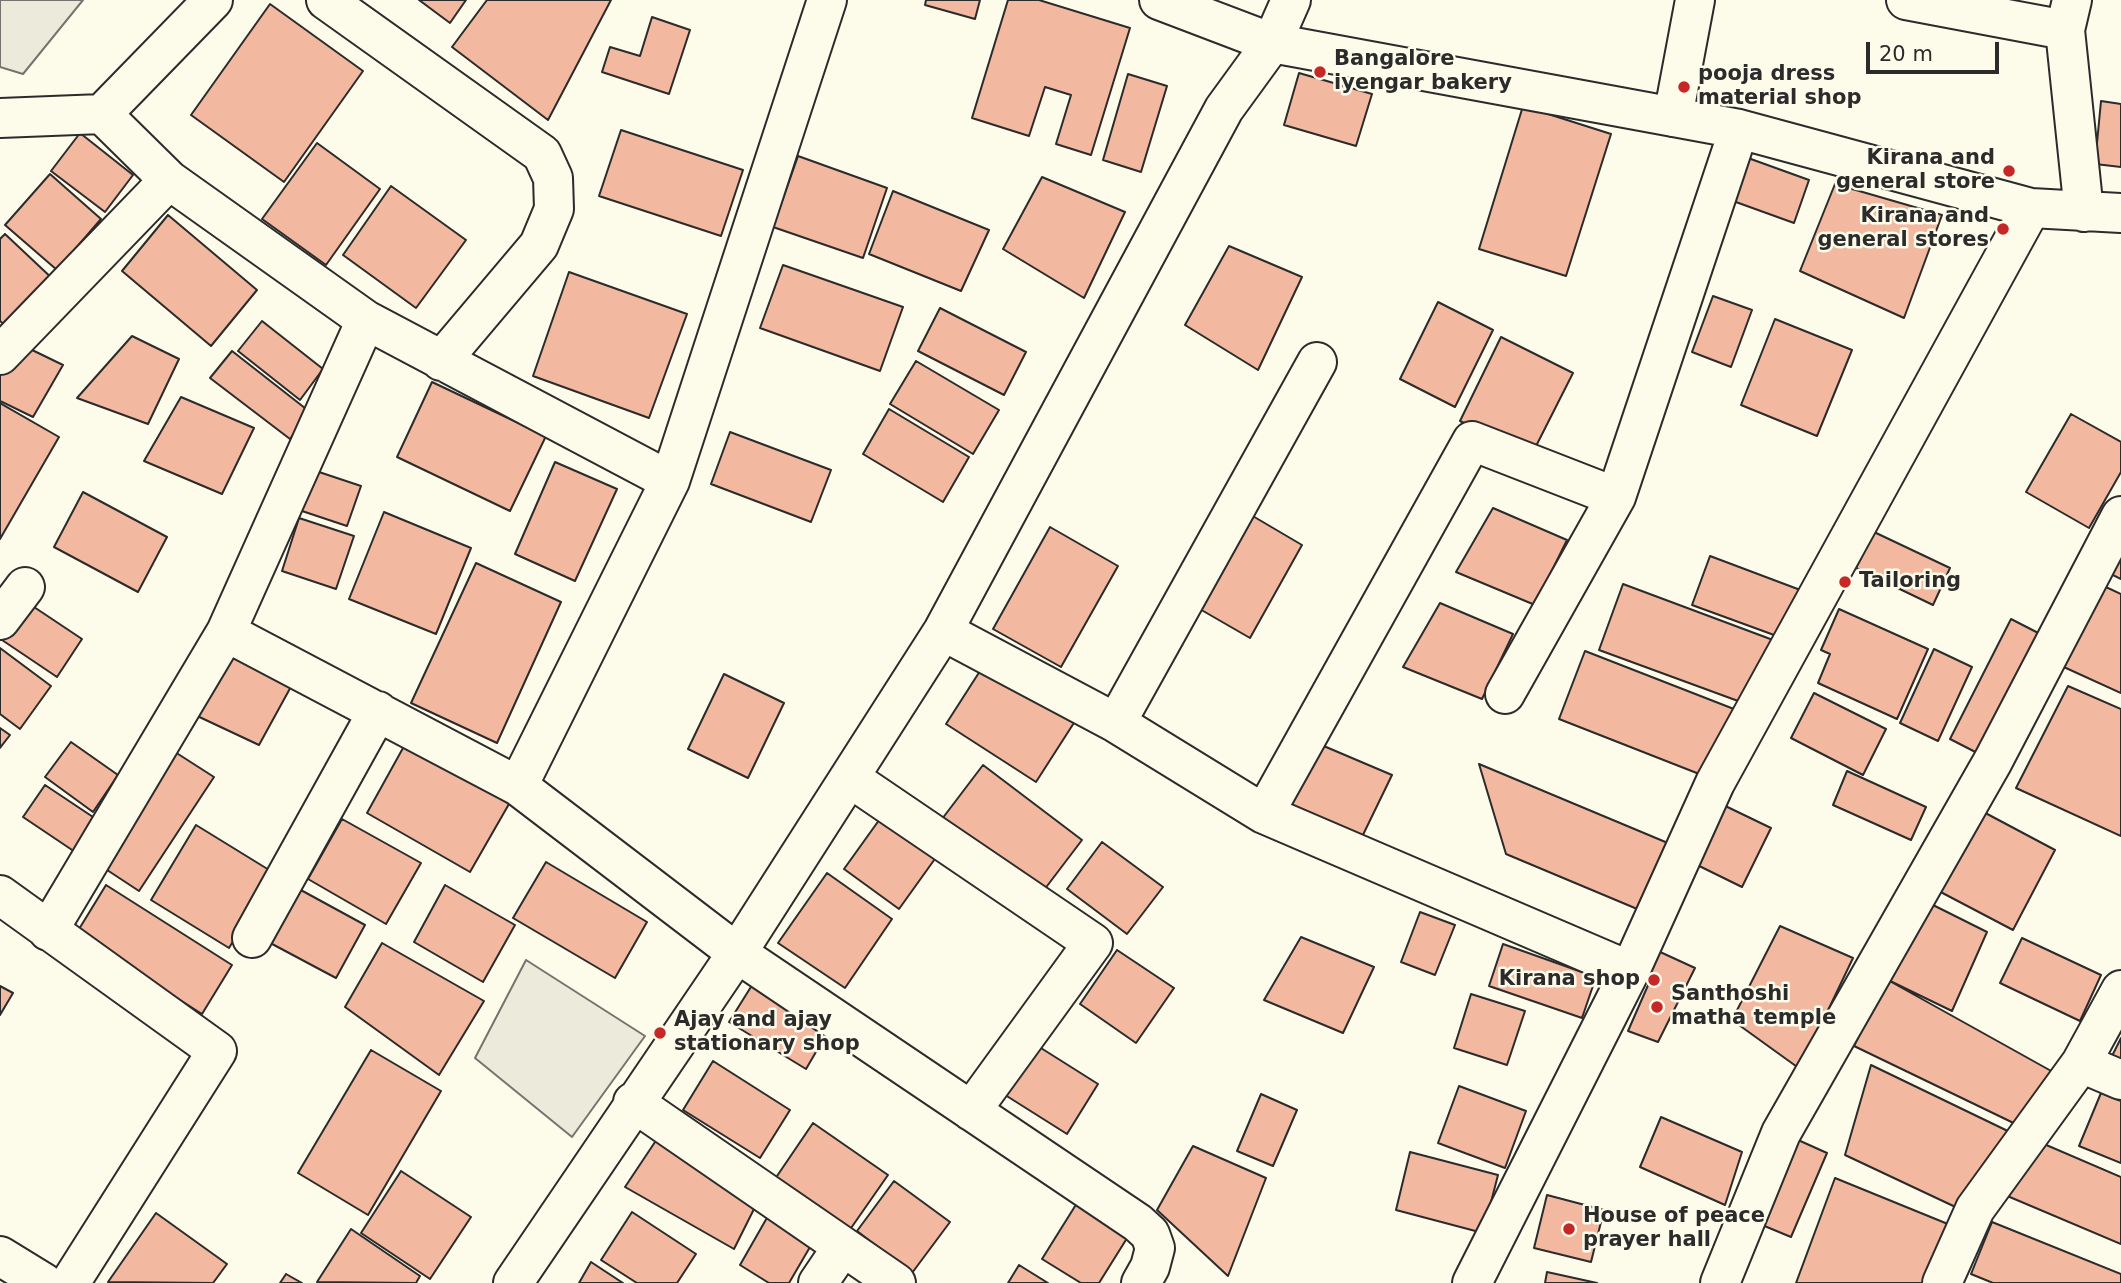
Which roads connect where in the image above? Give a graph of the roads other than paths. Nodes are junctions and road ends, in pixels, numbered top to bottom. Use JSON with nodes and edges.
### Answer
{"nodes":[{"id":1,"x":213,"y":0,"type":"edge"},
{"id":2,"x":326,"y":0,"type":"edge"},
{"id":3,"x":827,"y":0,"type":"edge"},
{"id":4,"x":1160,"y":0,"type":"edge"},
{"id":5,"x":1291,"y":0,"type":"edge"},
{"id":6,"x":1695,"y":0,"type":"edge"},
{"id":7,"x":1906,"y":0,"type":"edge"},
{"id":8,"x":2069,"y":15,"type":"edge"},
{"id":9,"x":1272,"y":43,"type":"junction"},
{"id":10,"x":103,"y":114,"type":"junction"},
{"id":11,"x":1673,"y":117,"type":"junction"},
{"id":12,"x":0,"y":118,"type":"edge"},
{"id":13,"x":1739,"y":129,"type":"junction"},
{"id":14,"x":169,"y":180,"type":"junction"},
{"id":15,"x":2031,"y":208,"type":"junction"},
{"id":16,"x":2103,"y":213,"type":"edge"},
{"id":17,"x":366,"y":320,"type":"junction"},
{"id":18,"x":0,"y":355,"type":"edge"},
{"id":19,"x":441,"y":361,"type":"junction"},
{"id":20,"x":1317,"y":362,"type":"dead end"},
{"id":21,"x":670,"y":481,"type":"junction"},
{"id":22,"x":1616,"y":497,"type":"junction"},
{"id":23,"x":2121,"y":516,"type":"edge"},
{"id":24,"x":25,"y":587,"type":"dead end"},
{"id":25,"x":0,"y":620,"type":"edge"},
{"id":26,"x":943,"y":631,"type":"junction"},
{"id":27,"x":226,"y":632,"type":"junction"},
{"id":28,"x":1505,"y":694,"type":"dead end"},
{"id":29,"x":378,"y":711,"type":"junction"},
{"id":30,"x":1116,"y":723,"type":"junction"},
{"id":31,"x":850,"y":778,"type":"junction"},
{"id":32,"x":518,"y":786,"type":"junction"},
{"id":33,"x":1264,"y":814,"type":"junction"},
{"id":34,"x":0,"y":895,"type":"edge"},
{"id":35,"x":48,"y":931,"type":"junction"},
{"id":36,"x":251,"y":938,"type":"dead end"},
{"id":37,"x":737,"y":953,"type":"junction"},
{"id":38,"x":1630,"y":971,"type":"junction"},
{"id":39,"x":2121,"y":990,"type":"edge"},
{"id":40,"x":2081,"y":1063,"type":"junction"},
{"id":41,"x":2121,"y":1080,"type":"edge"},
{"id":42,"x":633,"y":1102,"type":"junction"},
{"id":43,"x":971,"y":1111,"type":"junction"},
{"id":44,"x":841,"y":1249,"type":"junction"},
{"id":45,"x":0,"y":1256,"type":"edge"},
{"id":46,"x":44,"y":1283,"type":"edge"},
{"id":47,"x":70,"y":1283,"type":"edge"},
{"id":48,"x":513,"y":1283,"type":"edge"},
{"id":49,"x":818,"y":1283,"type":"edge"},
{"id":50,"x":896,"y":1283,"type":"edge"},
{"id":51,"x":1141,"y":1283,"type":"edge"},
{"id":52,"x":1472,"y":1283,"type":"edge"},
{"id":53,"x":1720,"y":1283,"type":"edge"},
{"id":54,"x":1942,"y":1283,"type":"edge"}],
"edges":[{"from":1,"to":10,"type":"street"},
{"from":2,"to":19,"type":"street"},
{"from":3,"to":21,"type":"street"},
{"from":4,"to":9,"type":"street"},
{"from":5,"to":9,"type":"street"},
{"from":6,"to":11,"type":"street"},
{"from":7,"to":8,"type":"street"},
{"from":8,"to":16,"type":"street"},
{"from":9,"to":11,"type":"street"},
{"from":9,"to":26,"type":"street"},
{"from":10,"to":12,"type":"street"},
{"from":10,"to":14,"type":"street"},
{"from":11,"to":13,"type":"street"},
{"from":13,"to":15,"type":"street"},
{"from":13,"to":22,"type":"street"},
{"from":14,"to":17,"type":"street"},
{"from":14,"to":18,"type":"street"},
{"from":15,"to":16,"type":"street"},
{"from":15,"to":38,"type":"street"},
{"from":17,"to":19,"type":"street"},
{"from":17,"to":27,"type":"street"},
{"from":19,"to":21,"type":"street"},
{"from":20,"to":30,"type":"street"},
{"from":21,"to":32,"type":"street"},
{"from":22,"to":28,"type":"street"},
{"from":22,"to":33,"type":"street"},
{"from":23,"to":53,"type":"street"},
{"from":24,"to":25,"type":"street"},
{"from":26,"to":30,"type":"street"},
{"from":26,"to":31,"type":"street"},
{"from":27,"to":29,"type":"street"},
{"from":27,"to":35,"type":"street"},
{"from":29,"to":32,"type":"street"},
{"from":29,"to":36,"type":"street"},
{"from":30,"to":33,"type":"street"},
{"from":31,"to":37,"type":"street"},
{"from":31,"to":43,"type":"street"},
{"from":32,"to":37,"type":"street"},
{"from":33,"to":38,"type":"street"},
{"from":34,"to":35,"type":"street"},
{"from":35,"to":47,"type":"street"},
{"from":37,"to":42,"type":"street"},
{"from":37,"to":43,"type":"street"},
{"from":38,"to":52,"type":"street"},
{"from":39,"to":40,"type":"street"},
{"from":40,"to":41,"type":"street"},
{"from":40,"to":54,"type":"street"},
{"from":42,"to":44,"type":"street"},
{"from":42,"to":48,"type":"street"},
{"from":43,"to":51,"type":"street"},
{"from":44,"to":49,"type":"street"},
{"from":44,"to":50,"type":"street"},
{"from":45,"to":46,"type":"street"}]}
